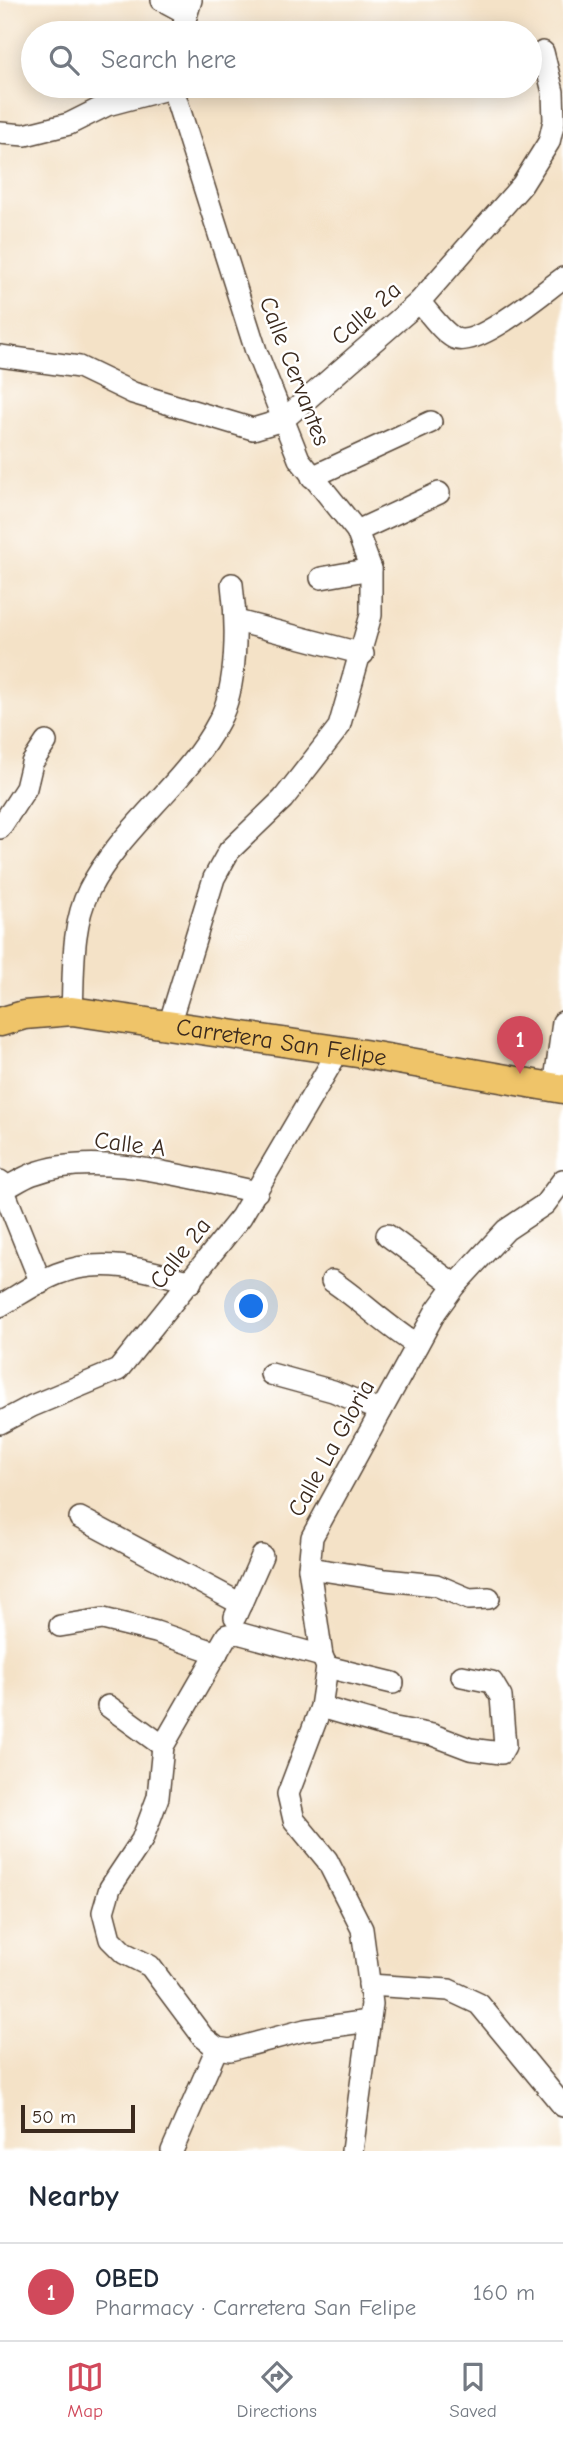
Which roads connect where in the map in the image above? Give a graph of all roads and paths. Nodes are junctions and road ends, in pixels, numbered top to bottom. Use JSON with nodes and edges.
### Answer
{"nodes":[{"id":1,"x":162,"y":0,"type":"edge"},
{"id":2,"x":186,"y":15,"type":"edge"},
{"id":3,"x":543,"y":52,"type":"dead end"},
{"id":4,"x":132,"y":98,"type":"edge"},
{"id":5,"x":175,"y":98,"type":"edge"},
{"id":6,"x":0,"y":133,"type":"edge"},
{"id":7,"x":563,"y":278,"type":"edge"},
{"id":8,"x":419,"y":302,"type":"junction"},
{"id":9,"x":0,"y":356,"type":"edge"},
{"id":10,"x":283,"y":420,"type":"junction"},
{"id":11,"x":431,"y":422,"type":"dead end"},
{"id":12,"x":312,"y":477,"type":"junction"},
{"id":13,"x":439,"y":493,"type":"dead end"},
{"id":14,"x":358,"y":531,"type":"junction"},
{"id":15,"x":371,"y":569,"type":"junction"},
{"id":16,"x":321,"y":578,"type":"dead end"},
{"id":17,"x":232,"y":584,"type":"dead end"},
{"id":18,"x":237,"y":621,"type":"junction"},
{"id":19,"x":363,"y":654,"type":"junction"},
{"id":20,"x":46,"y":742,"type":"dead end"},
{"id":21,"x":0,"y":828,"type":"edge"},
{"id":22,"x":72,"y":1011,"type":"junction"},
{"id":23,"x":0,"y":1022,"type":"edge"},
{"id":24,"x":563,"y":1022,"type":"edge"},
{"id":25,"x":169,"y":1025,"type":"junction"},
{"id":26,"x":339,"y":1050,"type":"junction"},
{"id":27,"x":558,"y":1088,"type":"edge"},
{"id":28,"x":563,"y":1180,"type":"edge"},
{"id":29,"x":1,"y":1187,"type":"edge"},
{"id":30,"x":257,"y":1192,"type":"junction"},
{"id":31,"x":387,"y":1235,"type":"dead end"},
{"id":32,"x":332,"y":1280,"type":"dead end"},
{"id":33,"x":191,"y":1282,"type":"junction"},
{"id":34,"x":41,"y":1283,"type":"junction"},
{"id":35,"x":454,"y":1285,"type":"junction"},
{"id":36,"x":0,"y":1306,"type":"edge"},
{"id":37,"x":417,"y":1345,"type":"junction"},
{"id":38,"x":271,"y":1374,"type":"dead end"},
{"id":39,"x":381,"y":1411,"type":"junction"},
{"id":40,"x":0,"y":1423,"type":"edge"},
{"id":41,"x":80,"y":1518,"type":"dead end"},
{"id":42,"x":262,"y":1556,"type":"dead end"},
{"id":43,"x":309,"y":1567,"type":"junction"},
{"id":44,"x":489,"y":1598,"type":"dead end"},
{"id":45,"x":241,"y":1604,"type":"junction"},
{"id":46,"x":60,"y":1626,"type":"dead end"},
{"id":47,"x":222,"y":1644,"type":"junction"},
{"id":48,"x":325,"y":1661,"type":"junction"},
{"id":49,"x":462,"y":1676,"type":"dead end"},
{"id":50,"x":393,"y":1683,"type":"dead end"},
{"id":51,"x":108,"y":1706,"type":"dead end"},
{"id":52,"x":321,"y":1707,"type":"junction"},
{"id":53,"x":163,"y":1746,"type":"junction"},
{"id":54,"x":369,"y":1985,"type":"junction"},
{"id":55,"x":369,"y":2021,"type":"junction"},
{"id":56,"x":217,"y":2048,"type":"junction"},
{"id":57,"x":563,"y":2106,"type":"edge"},
{"id":58,"x":172,"y":2151,"type":"edge"},
{"id":59,"x":352,"y":2151,"type":"edge"}],
"edges":[{"from":1,"to":2,"type":"street"},
{"from":3,"to":8,"type":"street","name":"Calle 2a"},
{"from":4,"to":6,"type":"street"},
{"from":5,"to":10,"type":"street","name":"Calle Cervantes"},
{"from":7,"to":8,"type":"street"},
{"from":8,"to":10,"type":"street","name":"Calle 2a"},
{"from":9,"to":10,"type":"street","name":"Calle 2a"},
{"from":10,"to":12,"type":"street","name":"Calle Cervantes"},
{"from":11,"to":12,"type":"street"},
{"from":12,"to":14,"type":"street","name":"Calle Cervantes"},
{"from":13,"to":14,"type":"street"},
{"from":14,"to":15,"type":"street","name":"Calle Cervantes"},
{"from":15,"to":16,"type":"street"},
{"from":15,"to":19,"type":"street","name":"Calle Cervantes"},
{"from":17,"to":18,"type":"street"},
{"from":18,"to":19,"type":"street"},
{"from":18,"to":22,"type":"street"},
{"from":19,"to":25,"type":"street","name":"Calle Cervantes"},
{"from":20,"to":21,"type":"street"},
{"from":22,"to":23,"type":"main road","name":"Carretera San Felipe"},
{"from":22,"to":25,"type":"main road","name":"Carretera San Felipe"},
{"from":24,"to":27,"type":"street"},
{"from":25,"to":26,"type":"main road","name":"Carretera San Felipe"},
{"from":26,"to":27,"type":"main road","name":"Carretera San Felipe"},
{"from":26,"to":30,"type":"street","name":"Calle 2a"},
{"from":28,"to":35,"type":"street","name":"Calle La Gloria"},
{"from":29,"to":30,"type":"street","name":"Calle A"},
{"from":29,"to":34,"type":"street"},
{"from":30,"to":33,"type":"street","name":"Calle 2a"},
{"from":31,"to":35,"type":"street"},
{"from":32,"to":37,"type":"street"},
{"from":33,"to":34,"type":"street"},
{"from":33,"to":40,"type":"street","name":"Calle 2a"},
{"from":34,"to":36,"type":"street"},
{"from":35,"to":37,"type":"street","name":"Calle La Gloria"},
{"from":37,"to":39,"type":"street","name":"Calle La Gloria"},
{"from":38,"to":39,"type":"street"},
{"from":39,"to":43,"type":"street","name":"Calle La Gloria"},
{"from":41,"to":45,"type":"street"},
{"from":42,"to":45,"type":"street"},
{"from":43,"to":44,"type":"street"},
{"from":43,"to":48,"type":"street","name":"Calle La Gloria"},
{"from":45,"to":47,"type":"street"},
{"from":46,"to":47,"type":"street"},
{"from":47,"to":48,"type":"street"},
{"from":47,"to":53,"type":"street"},
{"from":48,"to":50,"type":"street"},
{"from":48,"to":52,"type":"street","name":"Calle La Gloria"},
{"from":49,"to":52,"type":"street"},
{"from":51,"to":53,"type":"street"},
{"from":52,"to":54,"type":"street","name":"Calle La Gloria"},
{"from":53,"to":56,"type":"street"},
{"from":54,"to":55,"type":"street","name":"Calle La Gloria"},
{"from":54,"to":57,"type":"street"},
{"from":55,"to":56,"type":"street"},
{"from":55,"to":59,"type":"street","name":"Calle La Gloria"},
{"from":56,"to":58,"type":"street"}]}
